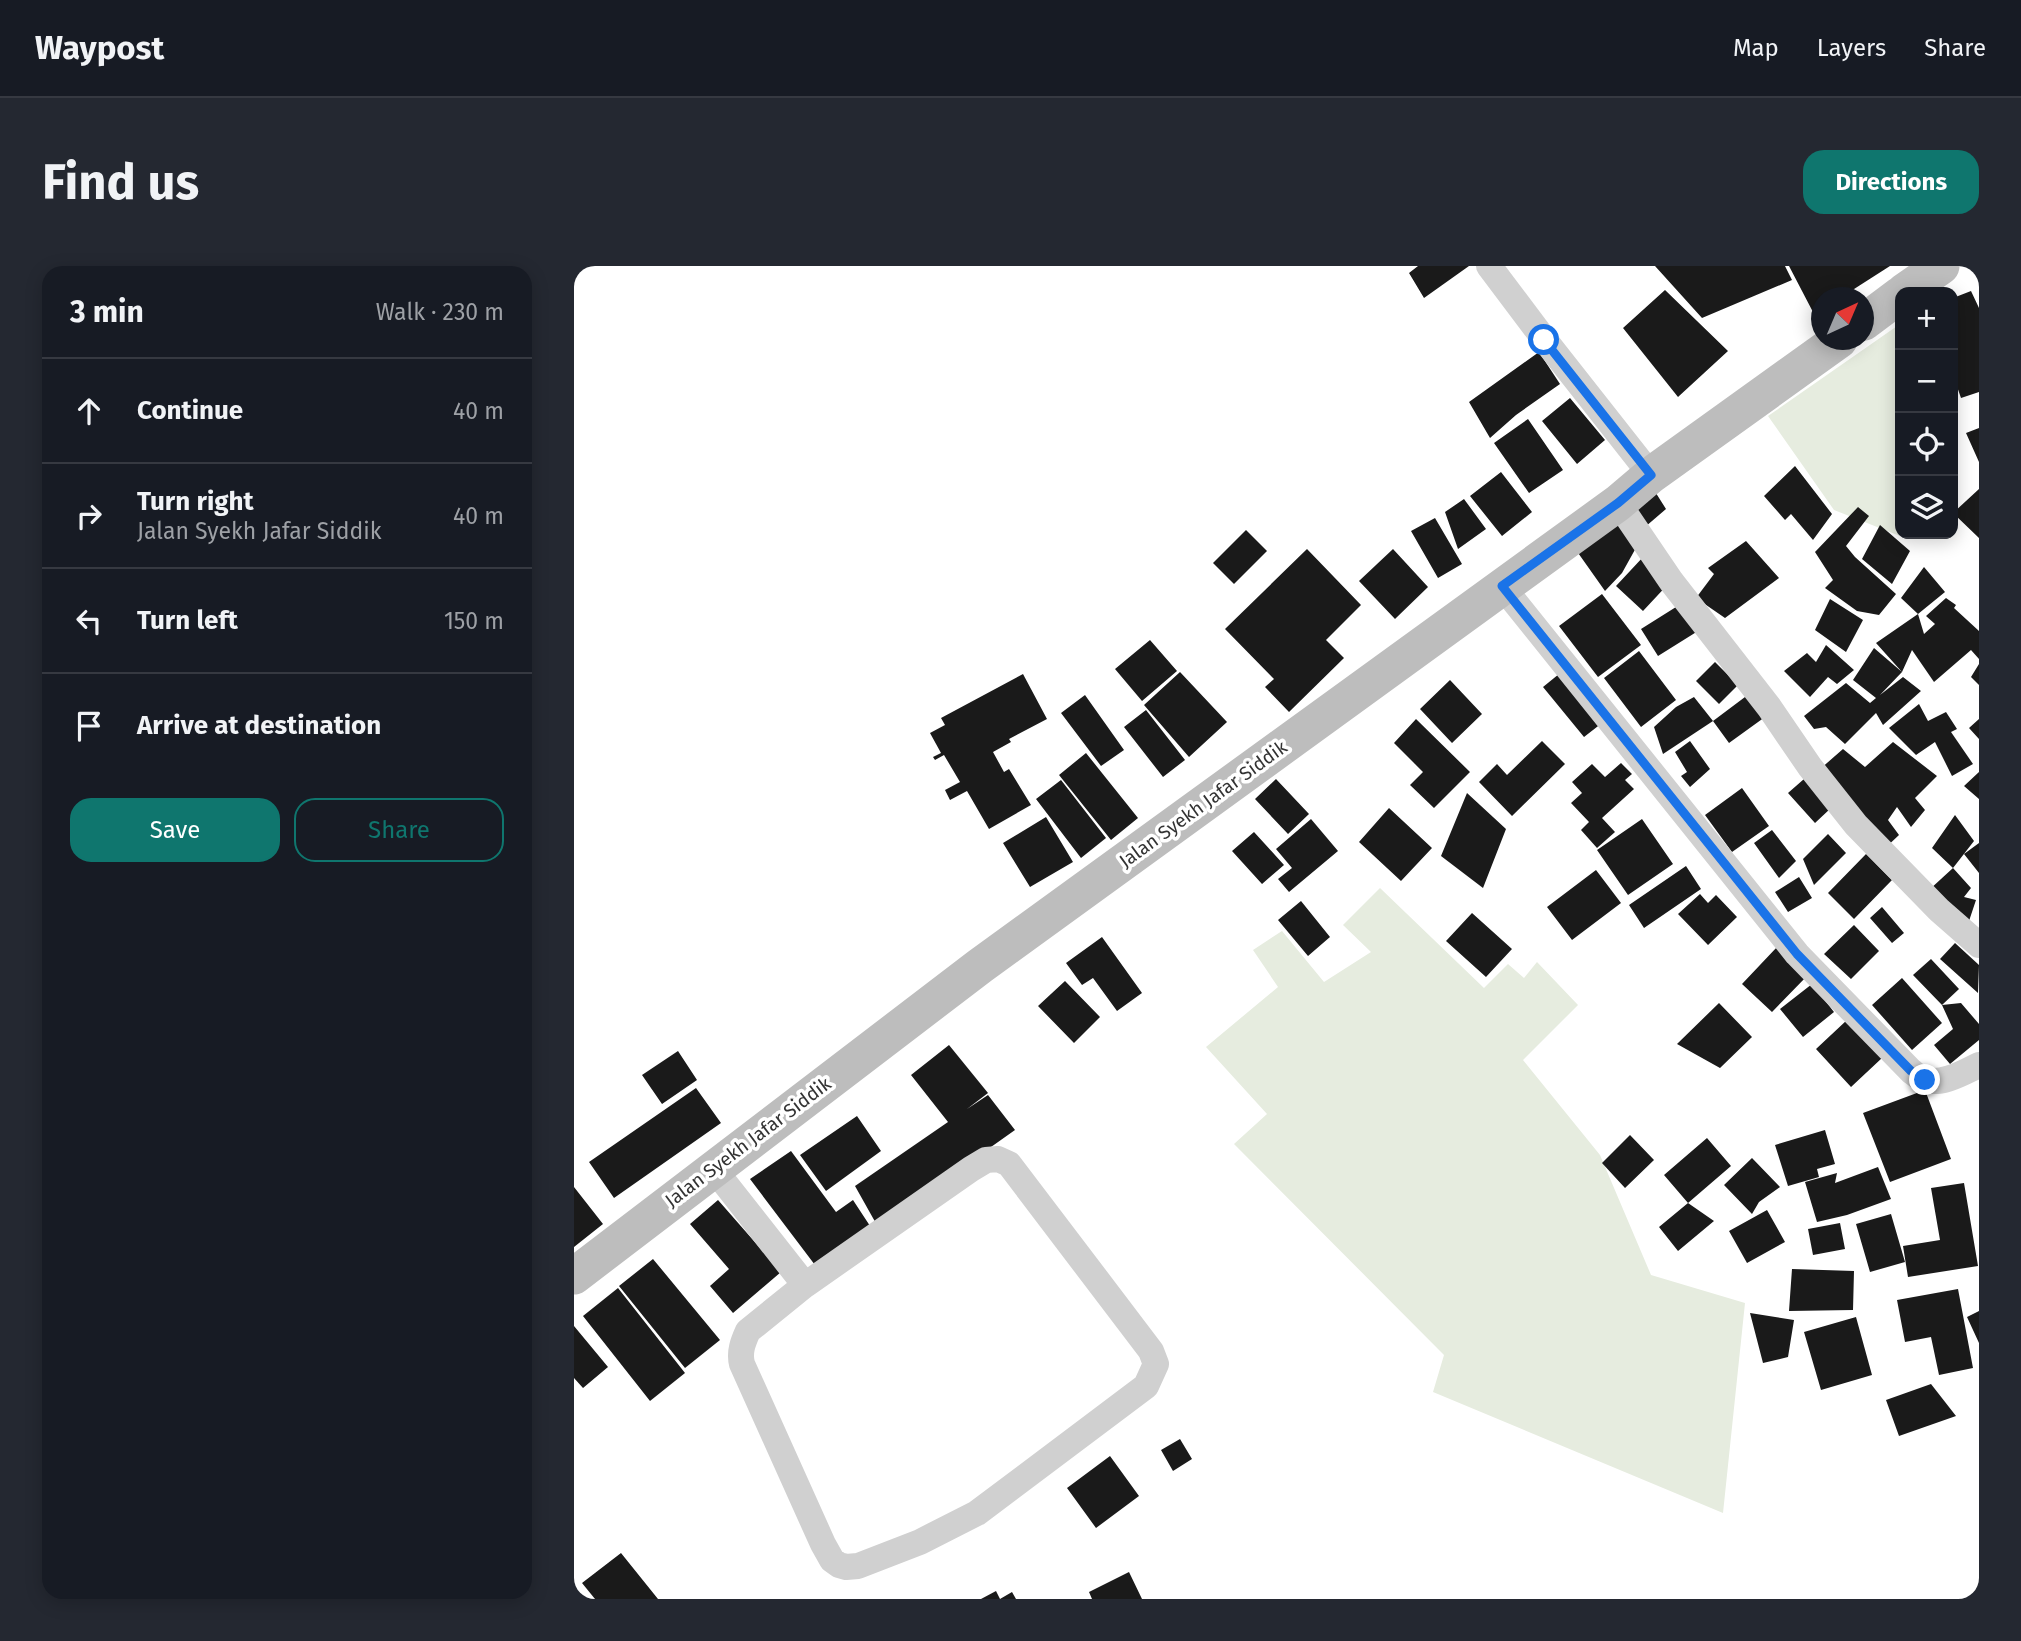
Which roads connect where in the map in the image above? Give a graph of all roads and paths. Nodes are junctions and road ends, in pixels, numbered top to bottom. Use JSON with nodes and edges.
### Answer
{"nodes":[{"id":1,"x":1489,"y":266,"type":"edge"},
{"id":2,"x":1941,"y":266,"type":"edge"},
{"id":3,"x":1912,"y":287,"type":"edge"},
{"id":4,"x":1895,"y":299,"type":"edge"},
{"id":5,"x":1874,"y":314,"type":"edge"},
{"id":6,"x":1825,"y":350,"type":"edge"},
{"id":7,"x":1651,"y":475,"type":"junction"},
{"id":8,"x":1618,"y":503,"type":"junction"},
{"id":9,"x":1502,"y":586,"type":"junction"},
{"id":10,"x":1979,"y":946,"type":"edge"},
{"id":11,"x":1979,"y":1065,"type":"edge"},
{"id":12,"x":713,"y":1168,"type":"junction"},
{"id":13,"x":574,"y":1276,"type":"edge"},
{"id":14,"x":805,"y":1285,"type":"junction"}],
"edges":[{"from":1,"to":7,"type":"street"},
{"from":2,"to":3,"type":"main road"},
{"from":4,"to":5,"type":"main road"},
{"from":6,"to":7,"type":"main road","name":"Jalan Syekh Jafar Siddik"},
{"from":7,"to":8,"type":"main road","name":"Jalan Syekh Jafar Siddik"},
{"from":8,"to":9,"type":"main road","name":"Jalan Syekh Jafar Siddik"},
{"from":8,"to":10,"type":"street"},
{"from":9,"to":11,"type":"street"},
{"from":9,"to":12,"type":"main road","name":"Jalan Syekh Jafar Siddik"},
{"from":12,"to":13,"type":"main road","name":"Jalan Syekh Jafar Siddik"},
{"from":12,"to":14,"type":"street"},
{"from":14,"to":14,"type":"street"}]}
